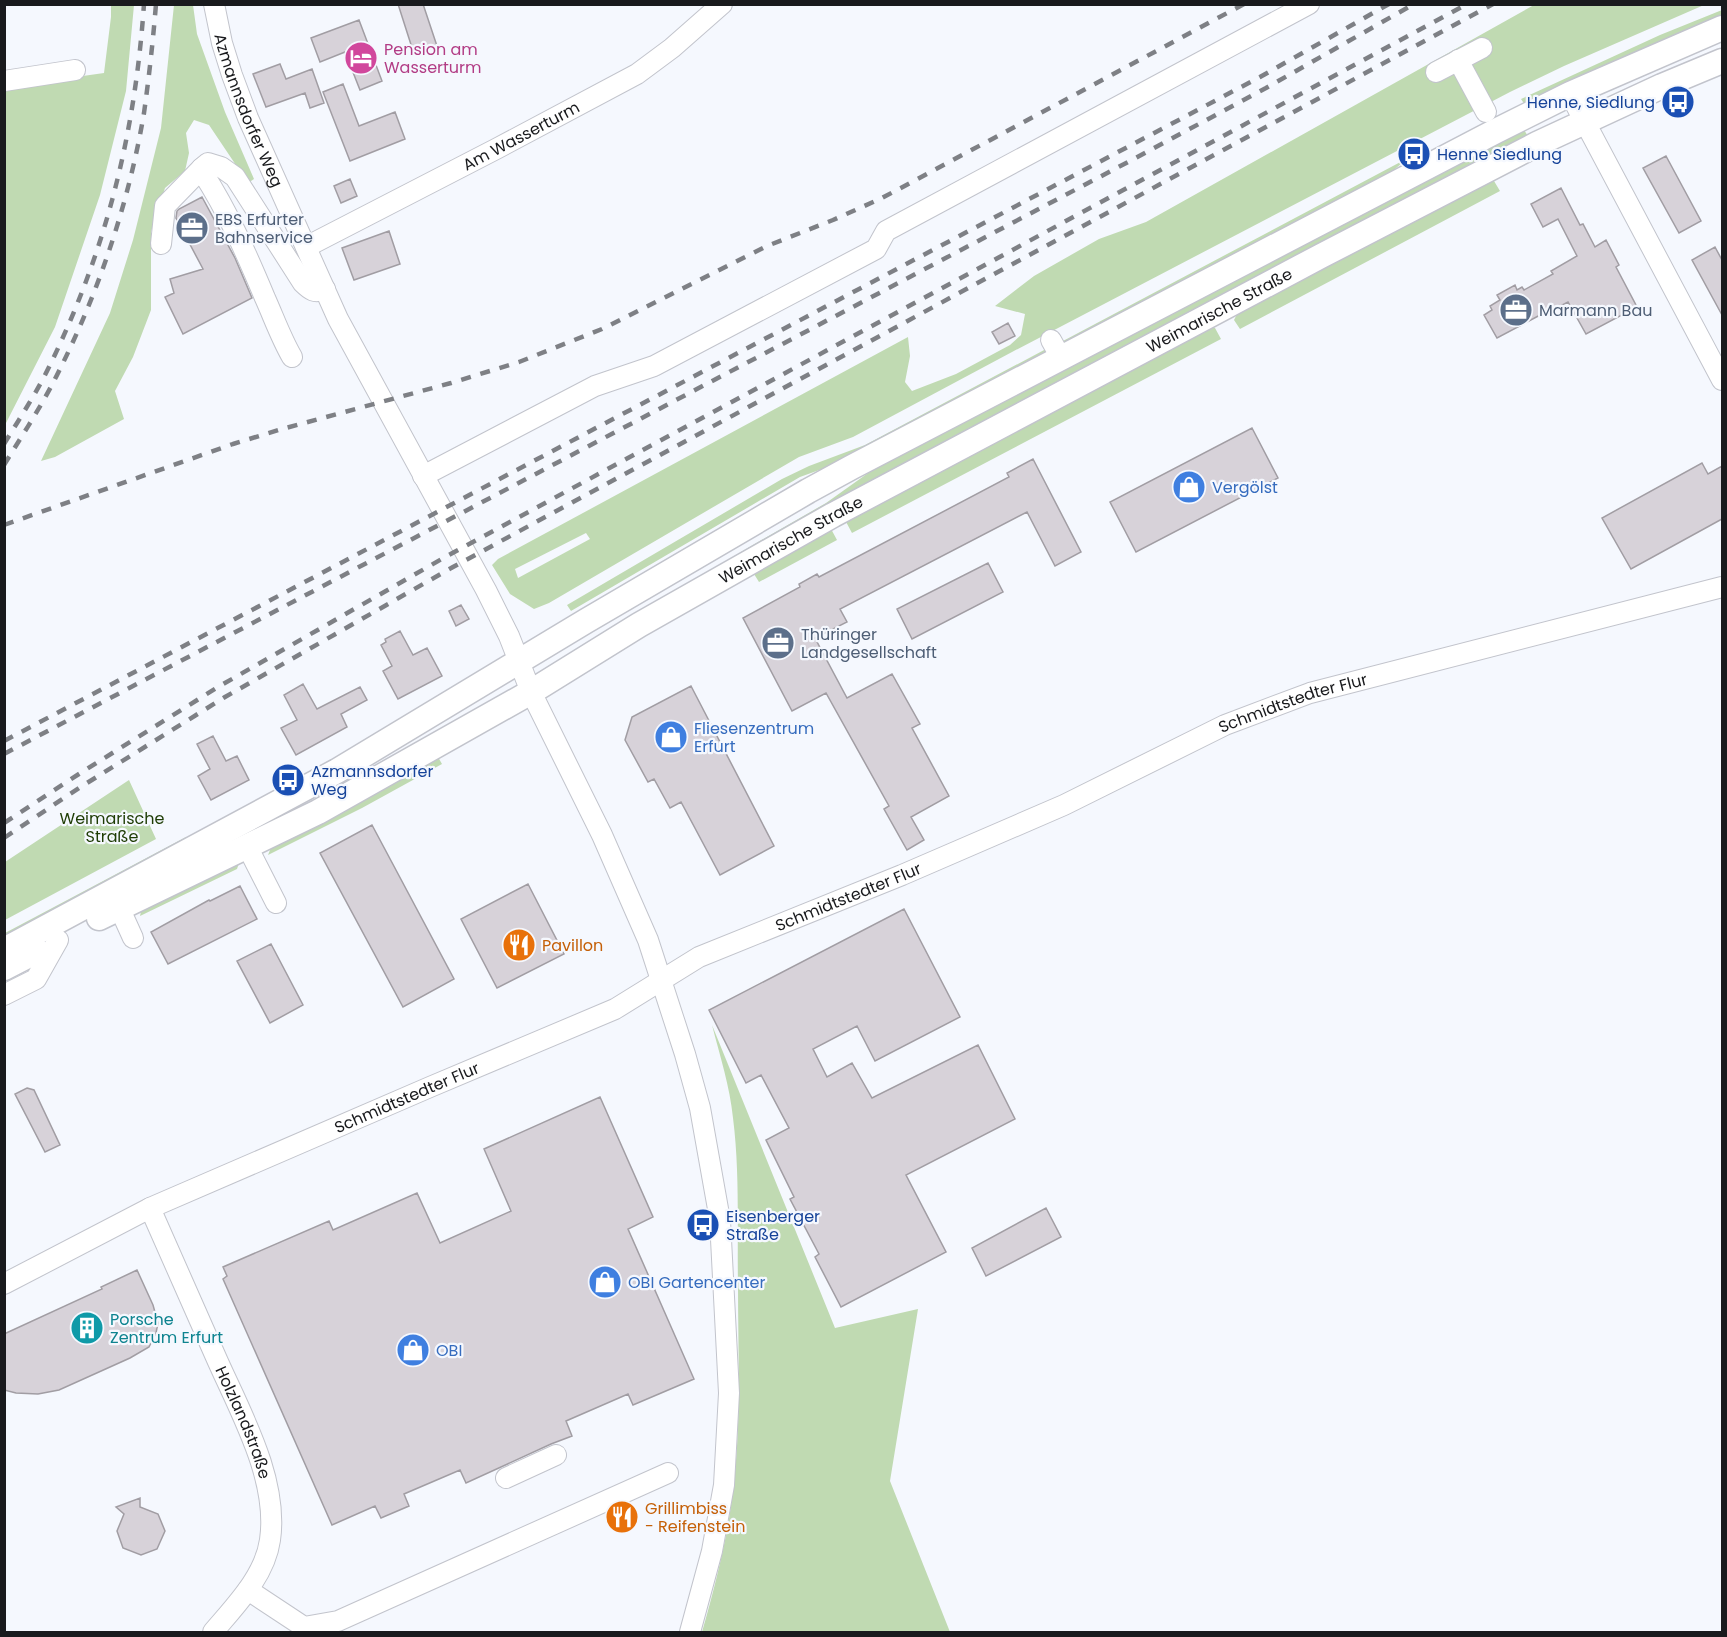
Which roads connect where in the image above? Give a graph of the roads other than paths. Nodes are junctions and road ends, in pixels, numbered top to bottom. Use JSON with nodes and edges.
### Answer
{"nodes":[{"id":1,"x":214,"y":4,"type":"edge"},
{"id":2,"x":722,"y":4,"type":"edge"},
{"id":3,"x":1309,"y":4,"type":"edge"},
{"id":4,"x":1722,"y":28,"type":"edge"},
{"id":5,"x":1482,"y":48,"type":"dead end"},
{"id":6,"x":1458,"y":60,"type":"junction"},
{"id":7,"x":1722,"y":61,"type":"edge"},
{"id":8,"x":75,"y":70,"type":"dead end"},
{"id":9,"x":1436,"y":72,"type":"dead end"},
{"id":10,"x":4,"y":81,"type":"edge"},
{"id":11,"x":1570,"y":94,"type":"junction"},
{"id":12,"x":1486,"y":112,"type":"dead end"},
{"id":13,"x":1584,"y":122,"type":"junction"},
{"id":14,"x":202,"y":168,"type":"junction"},
{"id":15,"x":161,"y":244,"type":"dead end"},
{"id":16,"x":306,"y":247,"type":"junction"},
{"id":17,"x":325,"y":289,"type":"junction"},
{"id":18,"x":292,"y":357,"type":"dead end"},
{"id":19,"x":1720,"y":369,"type":"edge"},
{"id":20,"x":423,"y":476,"type":"junction"},
{"id":21,"x":1722,"y":587,"type":"edge"},
{"id":22,"x":520,"y":662,"type":"junction"},
{"id":23,"x":531,"y":692,"type":"junction"},
{"id":24,"x":247,"y":846,"type":"junction"},
{"id":25,"x":276,"y":903,"type":"dead end"},
{"id":26,"x":119,"y":907,"type":"junction"},
{"id":27,"x":133,"y":938,"type":"dead end"},
{"id":28,"x":58,"y":940,"type":"junction"},
{"id":29,"x":4,"y":950,"type":"edge"},
{"id":30,"x":4,"y":968,"type":"edge"},
{"id":31,"x":662,"y":980,"type":"junction"},
{"id":32,"x":4,"y":995,"type":"edge"},
{"id":33,"x":150,"y":1208,"type":"junction"},
{"id":34,"x":4,"y":1284,"type":"edge"},
{"id":35,"x":556,"y":1455,"type":"dead end"},
{"id":36,"x":668,"y":1473,"type":"dead end"},
{"id":37,"x":506,"y":1478,"type":"dead end"},
{"id":38,"x":248,"y":1590,"type":"junction"},
{"id":39,"x":303,"y":1630,"type":"edge"},
{"id":40,"x":213,"y":1632,"type":"edge"},
{"id":41,"x":690,"y":1632,"type":"edge"}],
"edges":[{"from":1,"to":16,"type":"street","name":"Azmannsdorfer Weg"},
{"from":2,"to":16,"type":"street","name":"Am Wasserturm"},
{"from":3,"to":20,"type":"street"},
{"from":4,"to":11,"type":"main road","name":"Weimarische Straße"},
{"from":5,"to":6,"type":"street"},
{"from":6,"to":9,"type":"street"},
{"from":6,"to":12,"type":"street"},
{"from":7,"to":13,"type":"main road","name":"Weimarische Straße"},
{"from":8,"to":10,"type":"street"},
{"from":11,"to":13,"type":"street"},
{"from":11,"to":22,"type":"main road","name":"Weimarische Straße"},
{"from":13,"to":19,"type":"street"},
{"from":13,"to":23,"type":"main road","name":"Weimarische Straße"},
{"from":14,"to":15,"type":"street"},
{"from":14,"to":17,"type":"street"},
{"from":14,"to":18,"type":"street"},
{"from":16,"to":17,"type":"street","name":"Azmannsdorfer Weg"},
{"from":17,"to":20,"type":"street","name":"Azmannsdorfer Weg"},
{"from":20,"to":22,"type":"street","name":"Azmannsdorfer Weg"},
{"from":21,"to":31,"type":"street","name":"Schmidtstedter Flur"},
{"from":22,"to":23,"type":"street","name":"Azmannsdorfer Weg"},
{"from":22,"to":29,"type":"main road","name":"Weimarische Straße"},
{"from":23,"to":24,"type":"main road","name":"Weimarische Straße"},
{"from":23,"to":31,"type":"street"},
{"from":24,"to":25,"type":"street"},
{"from":24,"to":26,"type":"main road","name":"Weimarische Straße"},
{"from":26,"to":27,"type":"street"},
{"from":26,"to":28,"type":"main road","name":"Weimarische Straße"},
{"from":28,"to":30,"type":"main road","name":"Weimarische Straße"},
{"from":28,"to":32,"type":"street"},
{"from":31,"to":33,"type":"street","name":"Schmidtstedter Flur"},
{"from":31,"to":41,"type":"street"},
{"from":33,"to":34,"type":"street","name":"Schmidtstedter Flur"},
{"from":33,"to":38,"type":"street","name":"Holzlandstraße"},
{"from":35,"to":37,"type":"street"},
{"from":36,"to":39,"type":"street"},
{"from":38,"to":39,"type":"street"},
{"from":38,"to":40,"type":"street","name":"Holzlandstraße"}]}
